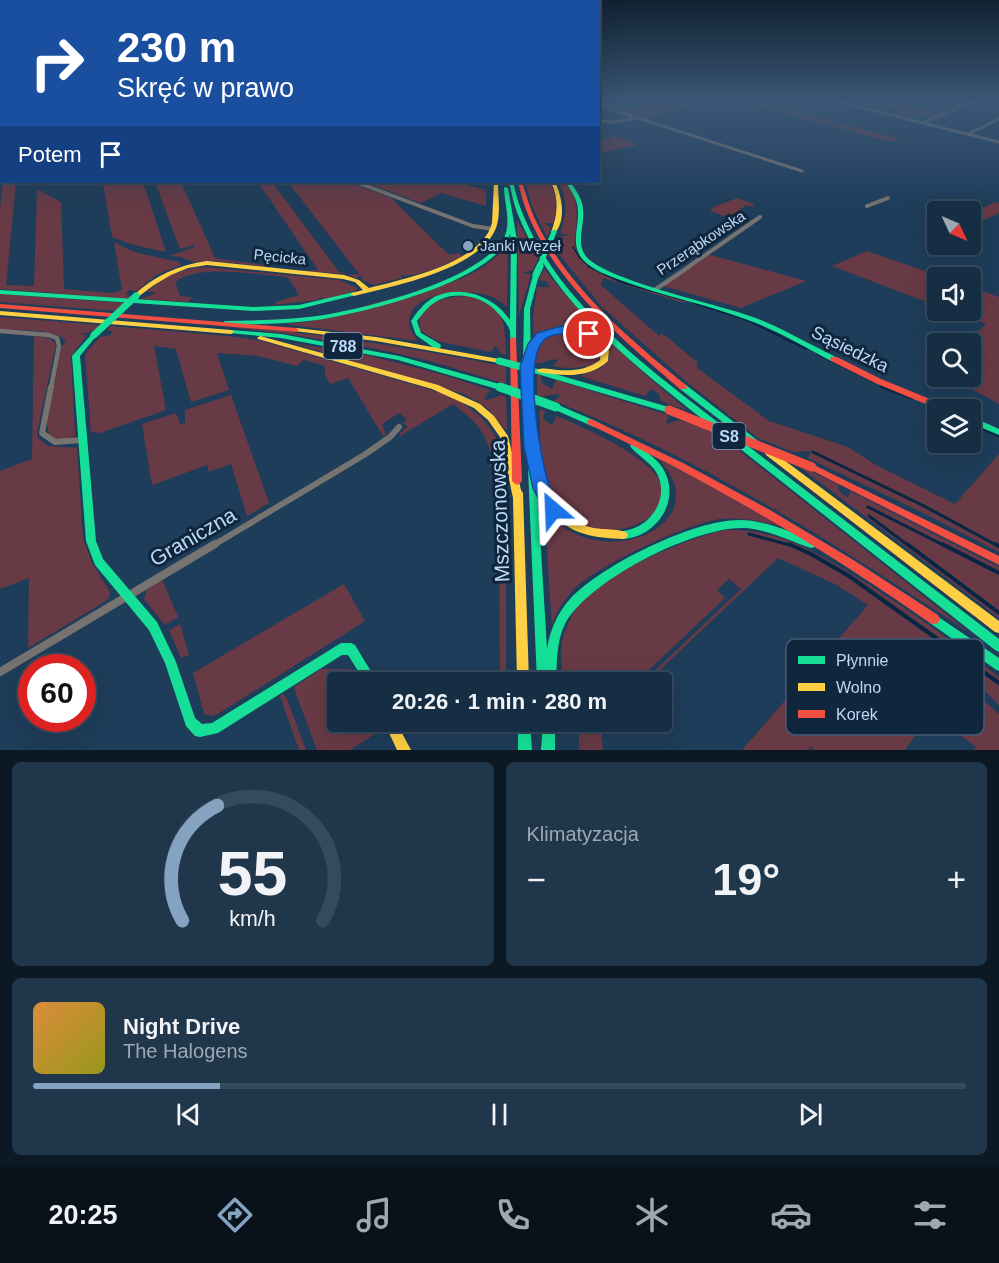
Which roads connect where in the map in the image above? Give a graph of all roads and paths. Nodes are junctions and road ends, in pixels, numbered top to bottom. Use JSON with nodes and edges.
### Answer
{"nodes":[{"id":1,"x":696,"y":137,"type":"edge"},
{"id":2,"x":979,"y":137,"type":"edge"},
{"id":3,"x":999,"y":142,"type":"edge"},
{"id":4,"x":802,"y":171,"type":"dead end"},
{"id":5,"x":359,"y":183,"type":"edge"},
{"id":6,"x":496,"y":183,"type":"edge"},
{"id":7,"x":506,"y":183,"type":"edge"},
{"id":8,"x":512,"y":183,"type":"edge"},
{"id":9,"x":520,"y":183,"type":"edge"},
{"id":10,"x":554,"y":183,"type":"edge"},
{"id":11,"x":569,"y":183,"type":"edge"},
{"id":12,"x":888,"y":198,"type":"dead end"},
{"id":13,"x":867,"y":206,"type":"dead end"},
{"id":14,"x":510,"y":211,"type":"junction"},
{"id":15,"x":760,"y":217,"type":"dead end"},
{"id":16,"x":493,"y":229,"type":"junction"},
{"id":17,"x":656,"y":289,"type":"junction"},
{"id":18,"x":368,"y":291,"type":"junction"},
{"id":19,"x":0,"y":292,"type":"edge"},
{"id":20,"x":0,"y":306,"type":"edge"},
{"id":21,"x":0,"y":313,"type":"edge"},
{"id":22,"x":222,"y":326,"type":"junction"},
{"id":23,"x":0,"y":331,"type":"edge"},
{"id":24,"x":513,"y":339,"type":"junction"},
{"id":25,"x":449,"y":350,"type":"junction"},
{"id":26,"x":529,"y":368,"type":"junction"},
{"id":27,"x":554,"y":373,"type":"junction"},
{"id":28,"x":927,"y":401,"type":"edge"},
{"id":29,"x":591,"y":422,"type":"junction"},
{"id":30,"x":981,"y":424,"type":"edge"},
{"id":31,"x":399,"y":427,"type":"dead end"},
{"id":32,"x":999,"y":432,"type":"edge"},
{"id":33,"x":82,"y":440,"type":"junction"},
{"id":34,"x":531,"y":447,"type":"junction"},
{"id":35,"x":518,"y":498,"type":"junction"},
{"id":36,"x":999,"y":561,"type":"edge"},
{"id":37,"x":878,"y":581,"type":"junction"},
{"id":38,"x":126,"y":596,"type":"junction"},
{"id":39,"x":999,"y":628,"type":"edge"},
{"id":40,"x":962,"y":639,"type":"edge"},
{"id":41,"x":999,"y":646,"type":"edge"},
{"id":42,"x":984,"y":655,"type":"edge"},
{"id":43,"x":999,"y":665,"type":"edge"},
{"id":44,"x":0,"y":672,"type":"edge"},
{"id":45,"x":366,"y":672,"type":"edge"},
{"id":46,"x":523,"y":672,"type":"edge"},
{"id":47,"x":542,"y":672,"type":"edge"},
{"id":48,"x":550,"y":672,"type":"edge"},
{"id":49,"x":395,"y":732,"type":"edge"},
{"id":50,"x":524,"y":732,"type":"edge"},
{"id":51,"x":547,"y":732,"type":"edge"},
{"id":52,"x":404,"y":750,"type":"edge"},
{"id":53,"x":525,"y":750,"type":"edge"},
{"id":54,"x":547,"y":750,"type":"edge"}],
"edges":[{"from":1,"to":4,"type":"street"},
{"from":2,"to":3,"type":"street"},
{"from":5,"to":16,"type":"street"},
{"from":6,"to":16,"type":"main road"},
{"from":7,"to":14,"type":"main road"},
{"from":8,"to":41,"type":"main road","number":"S8"},
{"from":9,"to":39,"type":"main road","number":"S8"},
{"from":10,"to":26,"type":"main road","bridge":true},
{"from":11,"to":17,"type":"main road","name":"Sąsiedzka"},
{"from":12,"to":13,"type":"street"},
{"from":14,"to":22,"type":"main road"},
{"from":14,"to":24,"type":"main road"},
{"from":15,"to":17,"type":"street","name":"Przerąbkowska"},
{"from":16,"to":18,"type":"main road"},
{"from":17,"to":28,"type":"main road","name":"Sąsiedzka"},
{"from":18,"to":19,"type":"main road"},
{"from":18,"to":33,"type":"main road","name":"Pęcicka","bridge":true},
{"from":20,"to":22,"type":"main road","number":"788"},
{"from":21,"to":22,"type":"main road","number":"788"},
{"from":22,"to":25,"type":"main road","number":"788"},
{"from":22,"to":29,"type":"main road","number":"788","bridge":true},
{"from":22,"to":35,"type":"main road"},
{"from":23,"to":33,"type":"street"},
{"from":24,"to":25,"type":"main road"},
{"from":24,"to":35,"type":"main road","name":"Mszczonowska"},
{"from":25,"to":26,"type":"main road","bridge":true},
{"from":26,"to":27,"type":"main road"},
{"from":26,"to":27,"type":"main road"},
{"from":26,"to":34,"type":"main road"},
{"from":27,"to":36,"type":"main road","bridge":true},
{"from":29,"to":34,"type":"main road"},
{"from":29,"to":37,"type":"main road"},
{"from":30,"to":32,"type":"main road"},
{"from":31,"to":38,"type":"street","name":"Graniczna"},
{"from":33,"to":38,"type":"main road","name":"Pęcicka"},
{"from":34,"to":47,"type":"main road","name":"Mszczonowska"},
{"from":35,"to":46,"type":"main road","name":"Mszczonowska"},
{"from":37,"to":40,"type":"main road"},
{"from":37,"to":48,"type":"main road"},
{"from":38,"to":44,"type":"street","name":"Graniczna"},
{"from":38,"to":45,"type":"main road","name":"Pęcicka"},
{"from":42,"to":43,"type":"main road"},
{"from":49,"to":52,"type":"main road"},
{"from":50,"to":53,"type":"main road"},
{"from":51,"to":54,"type":"main road"}]}
